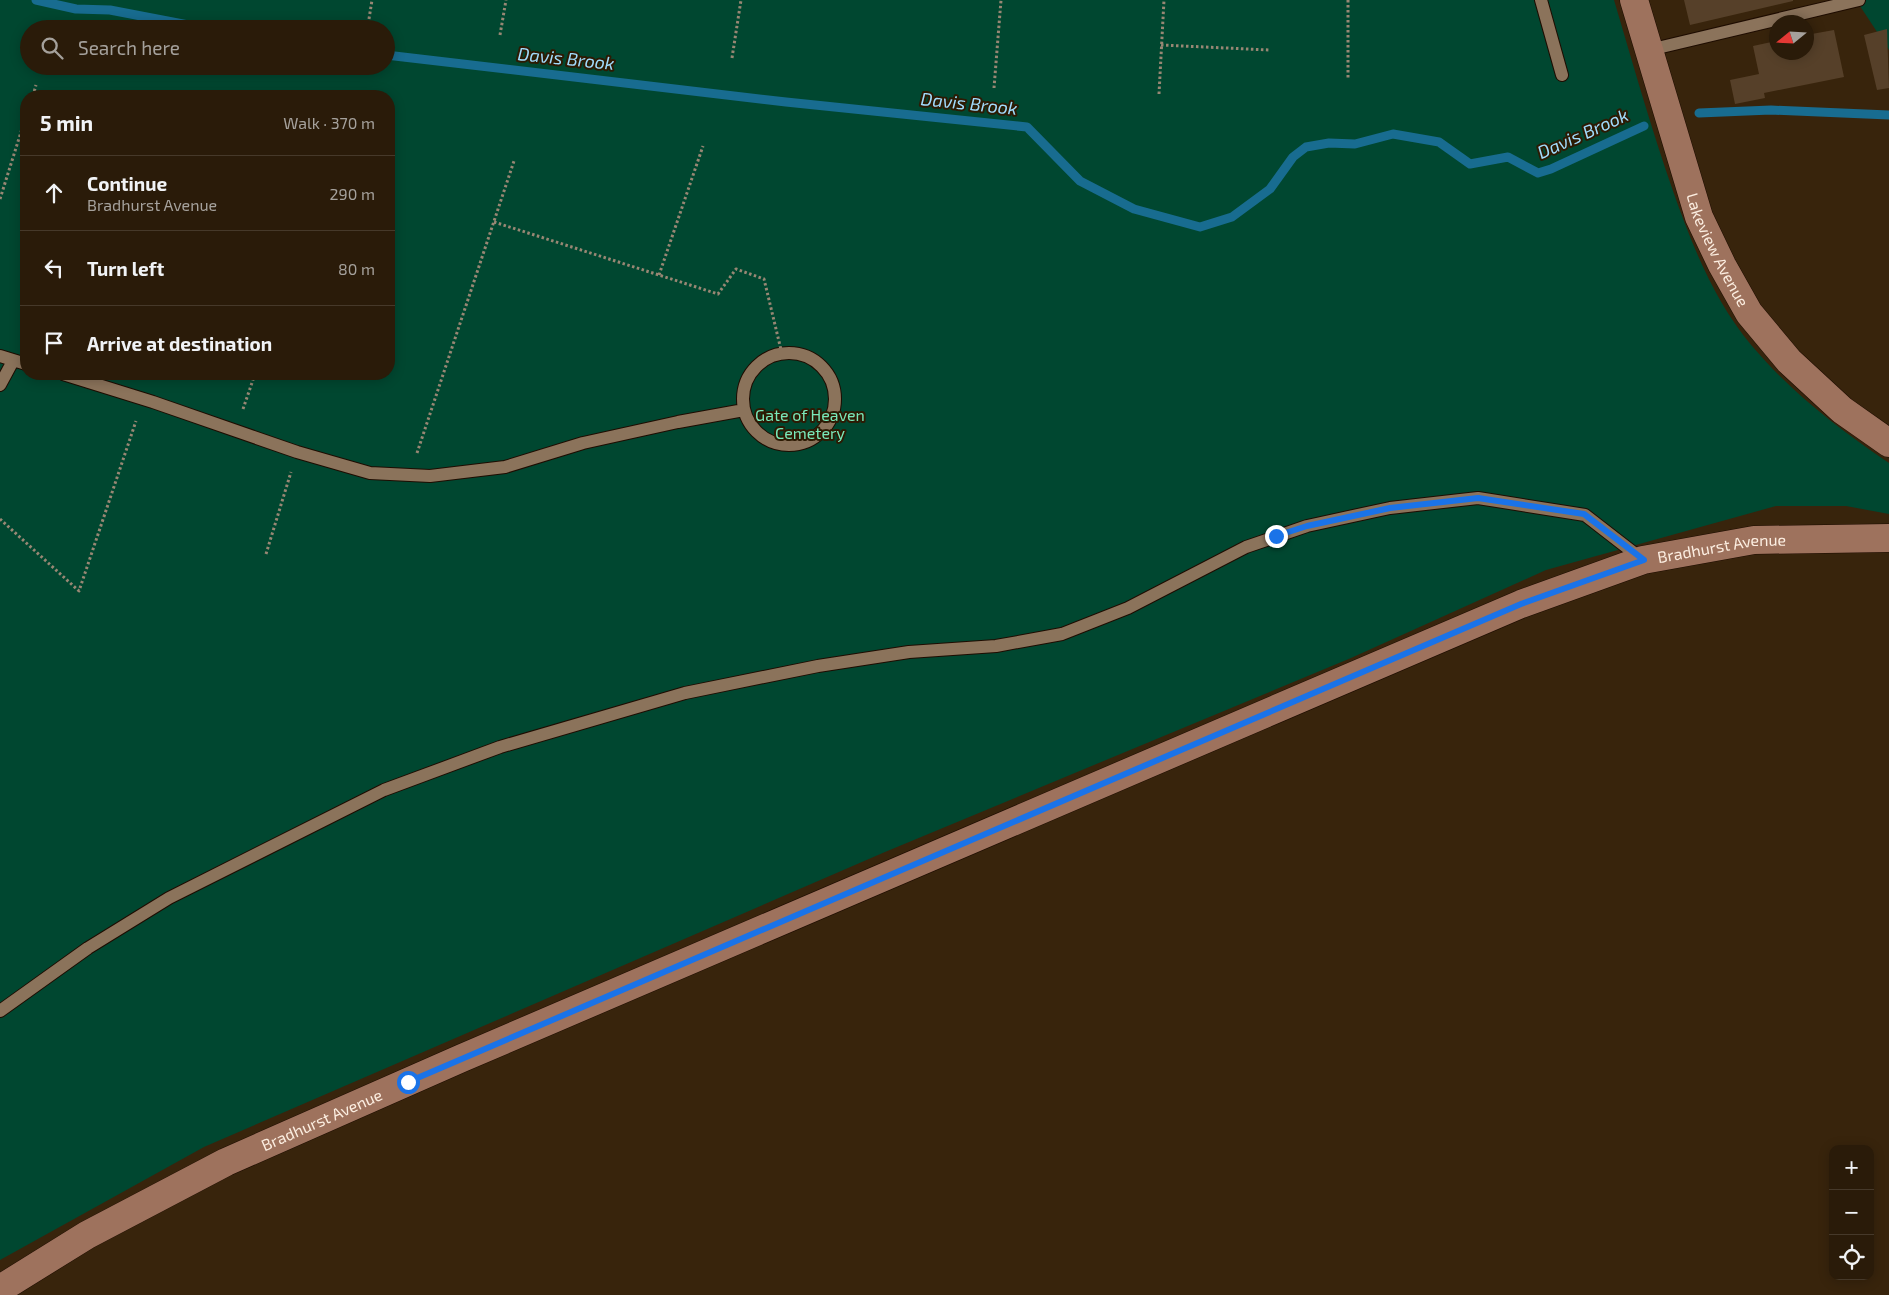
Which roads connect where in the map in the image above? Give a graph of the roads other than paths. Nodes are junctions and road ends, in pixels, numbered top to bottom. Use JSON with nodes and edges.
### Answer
{"nodes":[{"id":1,"x":1541,"y":0,"type":"edge"},
{"id":2,"x":1634,"y":0,"type":"edge"},
{"id":3,"x":1859,"y":0,"type":"edge"},
{"id":4,"x":1648,"y":50,"type":"junction"},
{"id":5,"x":1562,"y":75,"type":"dead end"},
{"id":6,"x":0,"y":356,"type":"edge"},
{"id":7,"x":13,"y":361,"type":"junction"},
{"id":8,"x":20,"y":363,"type":"edge"},
{"id":9,"x":82,"y":380,"type":"edge"},
{"id":10,"x":0,"y":385,"type":"edge"},
{"id":11,"x":744,"y":410,"type":"junction"},
{"id":12,"x":1889,"y":443,"type":"edge"},
{"id":13,"x":1889,"y":538,"type":"edge"},
{"id":14,"x":1644,"y":560,"type":"junction"},
{"id":15,"x":0,"y":1011,"type":"edge"},
{"id":16,"x":0,"y":1289,"type":"edge"}],
"edges":[{"from":1,"to":5,"type":"lane"},
{"from":2,"to":4,"type":"main road","name":"Lakeview Avenue"},
{"from":3,"to":4,"type":"lane"},
{"from":4,"to":12,"type":"main road","name":"Lakeview Avenue"},
{"from":6,"to":7,"type":"lane"},
{"from":7,"to":8,"type":"lane"},
{"from":7,"to":10,"type":"lane"},
{"from":9,"to":11,"type":"lane"},
{"from":11,"to":11,"type":"lane"},
{"from":13,"to":14,"type":"main road","name":"Bradhurst Avenue"},
{"from":14,"to":15,"type":"lane"},
{"from":14,"to":16,"type":"main road","name":"Bradhurst Avenue"}]}
